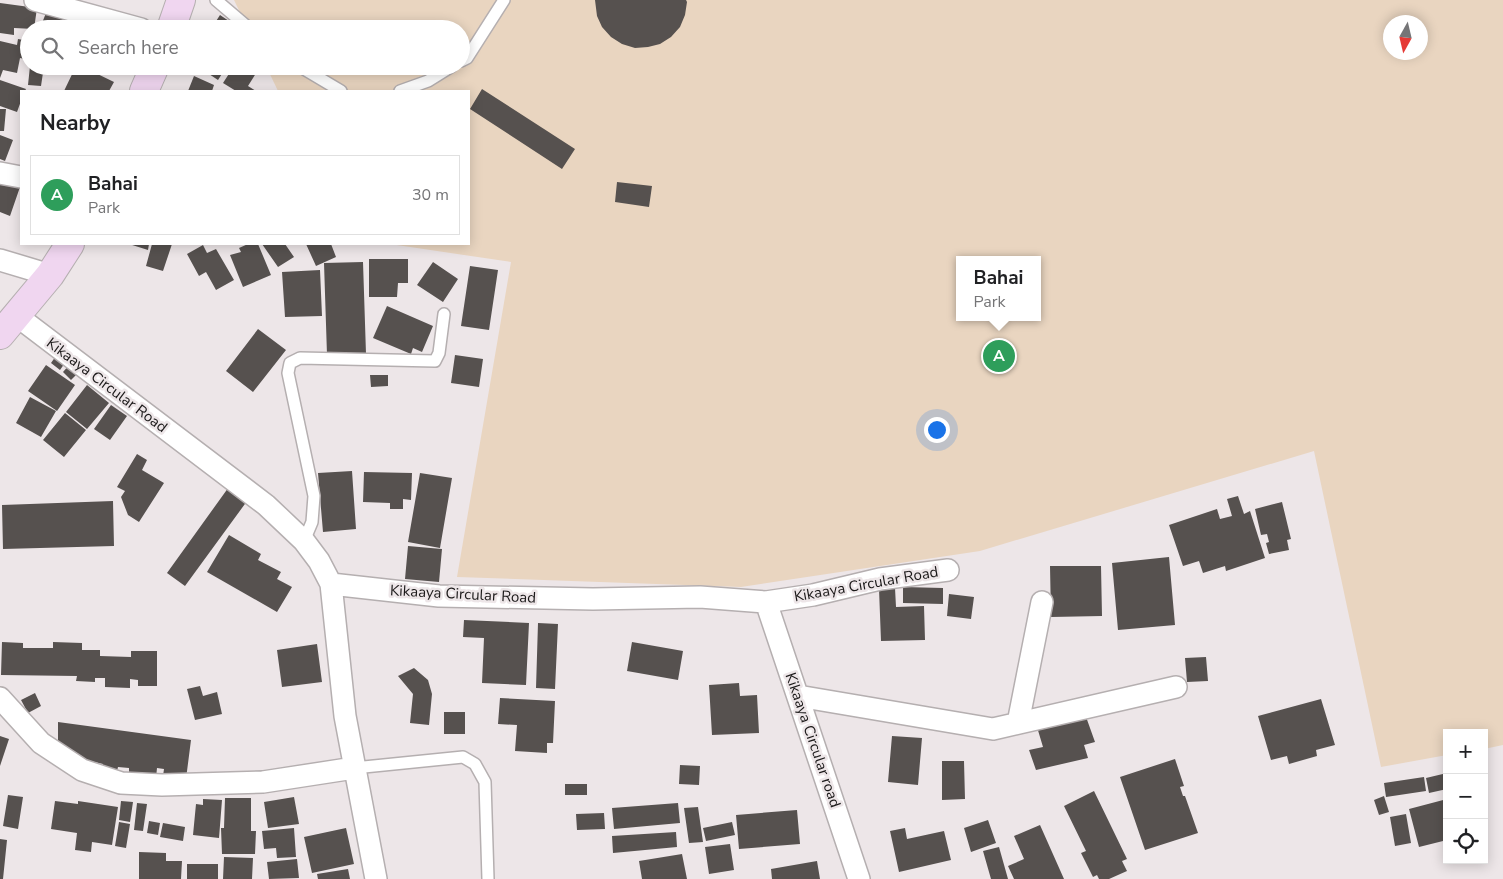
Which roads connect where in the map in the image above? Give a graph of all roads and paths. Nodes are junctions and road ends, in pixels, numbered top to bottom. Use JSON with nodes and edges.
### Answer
{"nodes":[{"id":1,"x":35,"y":0,"type":"edge"},
{"id":2,"x":181,"y":0,"type":"edge"},
{"id":3,"x":216,"y":0,"type":"edge"},
{"id":4,"x":504,"y":0,"type":"edge"},
{"id":5,"x":108,"y":20,"type":"edge"},
{"id":6,"x":174,"y":20,"type":"edge"},
{"id":7,"x":239,"y":20,"type":"edge"},
{"id":8,"x":470,"y":53,"type":"edge"},
{"id":9,"x":151,"y":75,"type":"edge"},
{"id":10,"x":314,"y":75,"type":"edge"},
{"id":11,"x":438,"y":75,"type":"edge"},
{"id":12,"x":144,"y":90,"type":"edge"},
{"id":13,"x":339,"y":90,"type":"edge"},
{"id":14,"x":403,"y":90,"type":"edge"},
{"id":15,"x":0,"y":173,"type":"edge"},
{"id":16,"x":20,"y":177,"type":"edge"},
{"id":17,"x":69,"y":245,"type":"edge"},
{"id":18,"x":0,"y":260,"type":"edge"},
{"id":19,"x":50,"y":275,"type":"junction"},
{"id":20,"x":444,"y":314,"type":"dead end"},
{"id":21,"x":8,"y":325,"type":"edge"},
{"id":22,"x":304,"y":541,"type":"junction"},
{"id":23,"x":948,"y":570,"type":"dead end"},
{"id":24,"x":331,"y":584,"type":"junction"},
{"id":25,"x":766,"y":602,"type":"junction"},
{"id":26,"x":1042,"y":602,"type":"dead end"},
{"id":27,"x":1176,"y":687,"type":"dead end"},
{"id":28,"x":798,"y":696,"type":"junction"},
{"id":29,"x":0,"y":698,"type":"edge"},
{"id":30,"x":1018,"y":723,"type":"junction"},
{"id":31,"x":354,"y":768,"type":"junction"},
{"id":32,"x":376,"y":879,"type":"edge"},
{"id":33,"x":488,"y":879,"type":"edge"},
{"id":34,"x":859,"y":879,"type":"edge"}],
"edges":[{"from":1,"to":5,"type":"street"},
{"from":2,"to":6,"type":"street"},
{"from":3,"to":7,"type":"lane"},
{"from":4,"to":8,"type":"lane"},
{"from":9,"to":12,"type":"street"},
{"from":10,"to":13,"type":"lane"},
{"from":11,"to":14,"type":"lane"},
{"from":15,"to":16,"type":"street"},
{"from":17,"to":19,"type":"street"},
{"from":18,"to":19,"type":"street"},
{"from":19,"to":21,"type":"street"},
{"from":20,"to":22,"type":"lane"},
{"from":21,"to":22,"type":"street","name":"Kikaaya Circular Road"},
{"from":22,"to":24,"type":"street","name":"Kikaaya Circular Road"},
{"from":23,"to":25,"type":"street","name":"Kikaaya Circular Road"},
{"from":24,"to":25,"type":"street","name":"Kikaaya Circular Road"},
{"from":24,"to":31,"type":"street"},
{"from":25,"to":28,"type":"street","name":"Kikaaya Circular road"},
{"from":26,"to":30,"type":"street"},
{"from":27,"to":30,"type":"street"},
{"from":28,"to":30,"type":"street"},
{"from":28,"to":34,"type":"street","name":"Kikaaya Circular road"},
{"from":29,"to":31,"type":"street"},
{"from":31,"to":32,"type":"street"},
{"from":31,"to":33,"type":"lane"}]}
